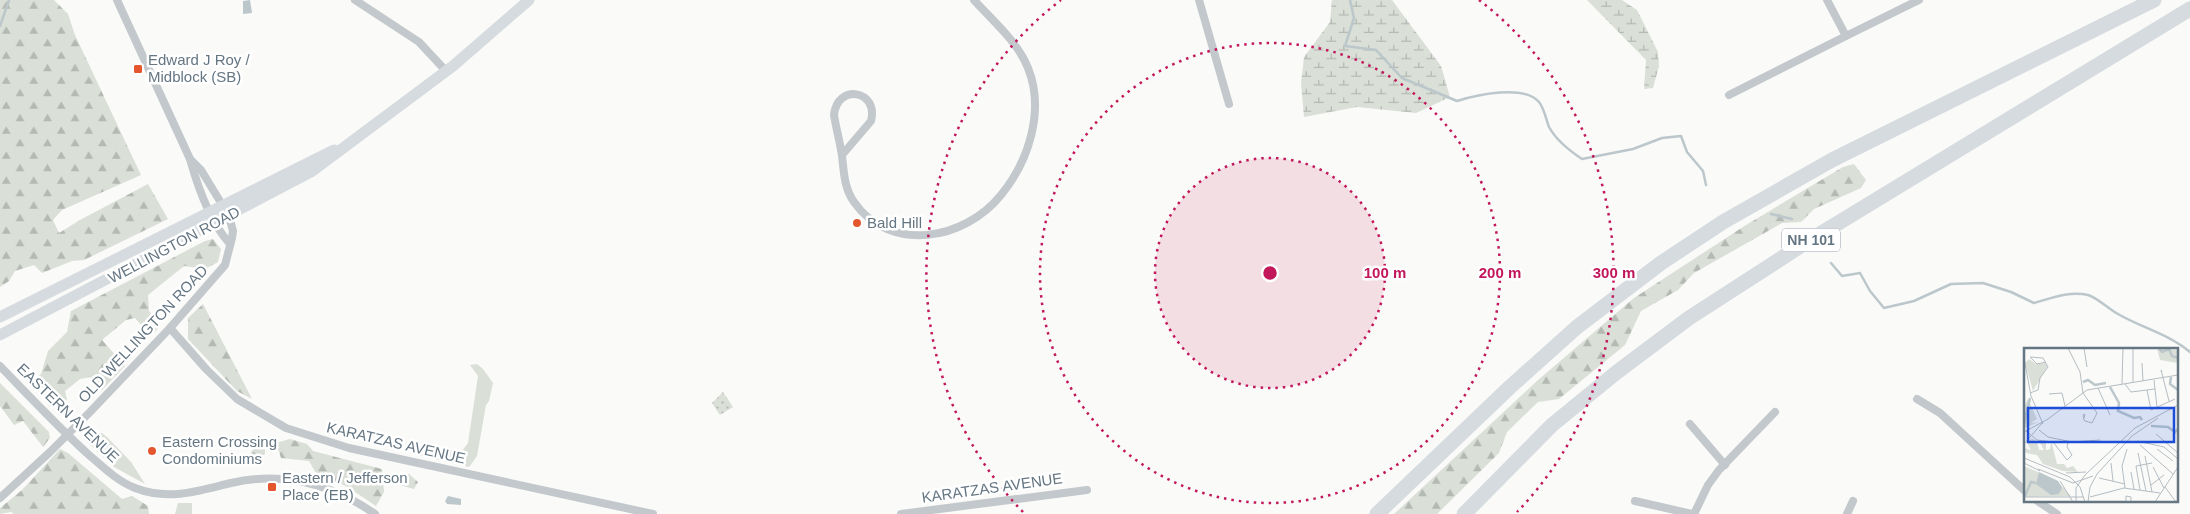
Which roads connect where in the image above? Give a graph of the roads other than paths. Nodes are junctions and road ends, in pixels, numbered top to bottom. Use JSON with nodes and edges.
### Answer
{"nodes":[{"id":1,"x":117,"y":0,"type":"edge"},
{"id":2,"x":355,"y":0,"type":"edge"},
{"id":3,"x":529,"y":0,"type":"edge"},
{"id":4,"x":974,"y":0,"type":"edge"},
{"id":5,"x":1199,"y":0,"type":"edge"},
{"id":6,"x":1828,"y":0,"type":"edge"},
{"id":7,"x":1919,"y":0,"type":"edge"},
{"id":8,"x":2154,"y":0,"type":"edge"},
{"id":9,"x":2190,"y":9,"type":"edge"},
{"id":10,"x":1846,"y":36,"type":"junction"},
{"id":11,"x":446,"y":71,"type":"junction"},
{"id":12,"x":1729,"y":95,"type":"dead end"},
{"id":13,"x":1229,"y":104,"type":"dead end"},
{"id":14,"x":343,"y":147,"type":"junction"},
{"id":15,"x":842,"y":155,"type":"junction"},
{"id":16,"x":190,"y":159,"type":"junction"},
{"id":17,"x":223,"y":205,"type":"junction"},
{"id":18,"x":210,"y":212,"type":"junction"},
{"id":19,"x":229,"y":216,"type":"junction"},
{"id":20,"x":215,"y":224,"type":"junction"},
{"id":21,"x":230,"y":244,"type":"junction"},
{"id":22,"x":0,"y":317,"type":"edge"},
{"id":23,"x":170,"y":328,"type":"junction"},
{"id":24,"x":0,"y":335,"type":"edge"},
{"id":25,"x":0,"y":366,"type":"edge"},
{"id":26,"x":1916,"y":399,"type":"dead end"},
{"id":27,"x":1775,"y":412,"type":"dead end"},
{"id":28,"x":1690,"y":424,"type":"dead end"},
{"id":29,"x":68,"y":435,"type":"junction"},
{"id":30,"x":1725,"y":465,"type":"junction"},
{"id":31,"x":1087,"y":490,"type":"dead end"},
{"id":32,"x":2024,"y":490,"type":"edge"},
{"id":33,"x":0,"y":498,"type":"edge"},
{"id":34,"x":1635,"y":501,"type":"dead end"},
{"id":35,"x":1853,"y":501,"type":"dead end"},
{"id":36,"x":2039,"y":502,"type":"edge"},
{"id":37,"x":610,"y":505,"type":"junction"},
{"id":38,"x":375,"y":514,"type":"edge"},
{"id":39,"x":607,"y":514,"type":"edge"},
{"id":40,"x":653,"y":514,"type":"edge"},
{"id":41,"x":901,"y":514,"type":"edge"},
{"id":42,"x":1377,"y":514,"type":"edge"},
{"id":43,"x":1464,"y":514,"type":"edge"},
{"id":44,"x":1693,"y":514,"type":"edge"},
{"id":45,"x":1847,"y":514,"type":"edge"},
{"id":46,"x":2057,"y":514,"type":"edge"}],
"edges":[{"from":1,"to":16,"type":"street"},
{"from":2,"to":11,"type":"street"},
{"from":3,"to":11,"type":"main road","name":"WELLINGTON ROAD"},
{"from":4,"to":15,"type":"street"},
{"from":5,"to":13,"type":"street"},
{"from":6,"to":10,"type":"street"},
{"from":7,"to":10,"type":"street"},
{"from":8,"to":42,"type":"highway"},
{"from":9,"to":43,"type":"highway","number":"NH 101"},
{"from":10,"to":12,"type":"street"},
{"from":11,"to":14,"type":"main road","name":"WELLINGTON ROAD"},
{"from":14,"to":17,"type":"main road","name":"WELLINGTON ROAD"},
{"from":14,"to":19,"type":"main road","name":"WELLINGTON ROAD"},
{"from":15,"to":15,"type":"street"},
{"from":16,"to":17,"type":"street"},
{"from":16,"to":18,"type":"street"},
{"from":17,"to":18,"type":"main road","name":"WELLINGTON ROAD"},
{"from":17,"to":19,"type":"street"},
{"from":18,"to":20,"type":"street"},
{"from":18,"to":22,"type":"main road","name":"WELLINGTON ROAD"},
{"from":19,"to":20,"type":"main road","name":"WELLINGTON ROAD"},
{"from":19,"to":21,"type":"street","name":"OLD WELLINGTON ROAD"},
{"from":20,"to":21,"type":"street"},
{"from":20,"to":24,"type":"main road","name":"WELLINGTON ROAD"},
{"from":21,"to":23,"type":"street","name":"OLD WELLINGTON ROAD"},
{"from":23,"to":29,"type":"street","name":"OLD WELLINGTON ROAD"},
{"from":23,"to":37,"type":"street","name":"KARATZAS AVENUE"},
{"from":25,"to":29,"type":"street","name":"EASTERN AVENUE"},
{"from":26,"to":32,"type":"street"},
{"from":27,"to":30,"type":"street"},
{"from":28,"to":30,"type":"street"},
{"from":29,"to":33,"type":"street","name":"OLD WELLINGTON ROAD"},
{"from":29,"to":38,"type":"street","name":"EASTERN AVENUE"},
{"from":30,"to":44,"type":"street"},
{"from":31,"to":41,"type":"street","name":"KARATZAS AVENUE"},
{"from":34,"to":44,"type":"street"},
{"from":35,"to":45,"type":"street"},
{"from":36,"to":46,"type":"street"},
{"from":37,"to":39,"type":"street"},
{"from":37,"to":40,"type":"street","name":"KARATZAS AVENUE"}]}
